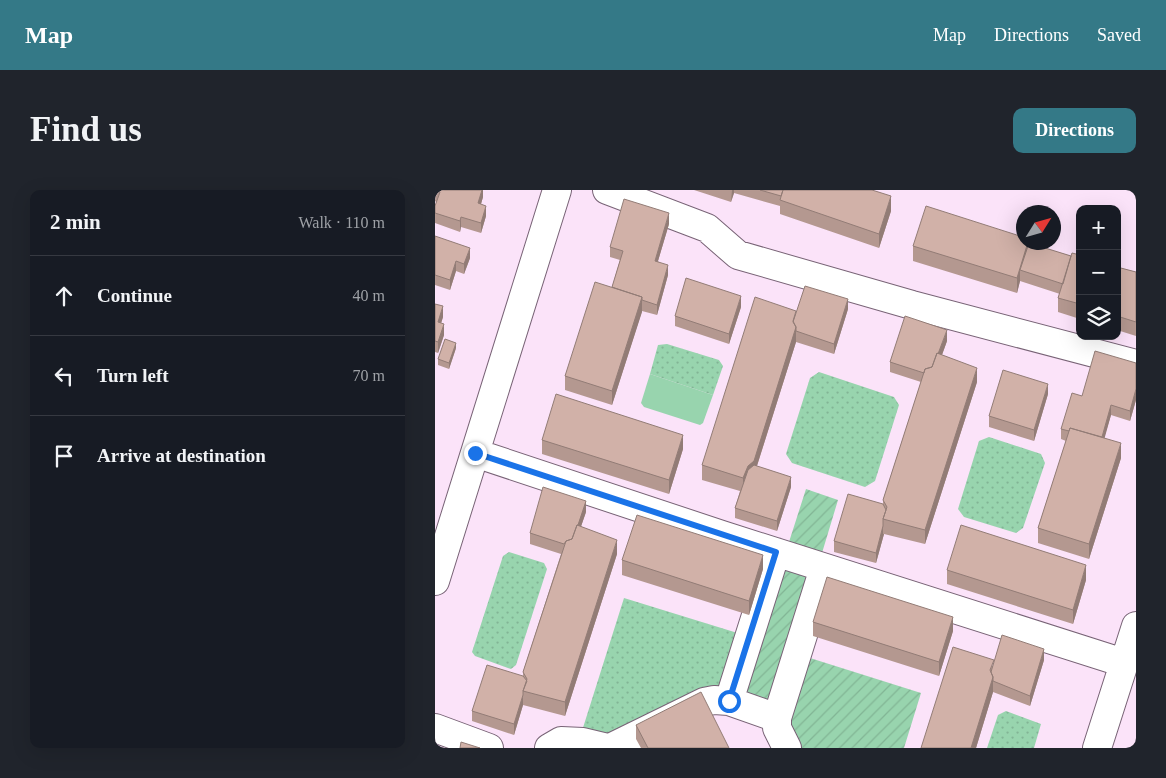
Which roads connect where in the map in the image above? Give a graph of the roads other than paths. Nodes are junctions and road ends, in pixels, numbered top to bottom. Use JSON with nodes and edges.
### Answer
{"nodes":[{"id":1,"x":557,"y":190,"type":"edge"},
{"id":2,"x":607,"y":190,"type":"edge"},
{"id":3,"x":1136,"y":364,"type":"edge"},
{"id":4,"x":475,"y":453,"type":"junction"},
{"id":5,"x":776,"y":552,"type":"junction"},
{"id":6,"x":824,"y":568,"type":"junction"},
{"id":7,"x":435,"y":581,"type":"edge"},
{"id":8,"x":1136,"y":626,"type":"edge"},
{"id":9,"x":1124,"y":663,"type":"junction"},
{"id":10,"x":729,"y":701,"type":"junction"},
{"id":11,"x":777,"y":718,"type":"junction"},
{"id":12,"x":435,"y":728,"type":"edge"},
{"id":13,"x":489,"y":748,"type":"edge"},
{"id":14,"x":549,"y":748,"type":"edge"},
{"id":15,"x":609,"y":748,"type":"edge"},
{"id":16,"x":787,"y":748,"type":"edge"},
{"id":17,"x":1097,"y":748,"type":"edge"}],
"edges":[{"from":1,"to":4,"type":"street"},
{"from":2,"to":3,"type":"street"},
{"from":4,"to":5,"type":"street"},
{"from":4,"to":7,"type":"street"},
{"from":5,"to":6,"type":"street"},
{"from":5,"to":10,"type":"street"},
{"from":6,"to":9,"type":"street"},
{"from":6,"to":11,"type":"street"},
{"from":8,"to":9,"type":"street"},
{"from":9,"to":17,"type":"street"},
{"from":10,"to":11,"type":"street"},
{"from":10,"to":15,"type":"street"},
{"from":11,"to":16,"type":"street"},
{"from":12,"to":13,"type":"street"},
{"from":14,"to":15,"type":"street"}]}
